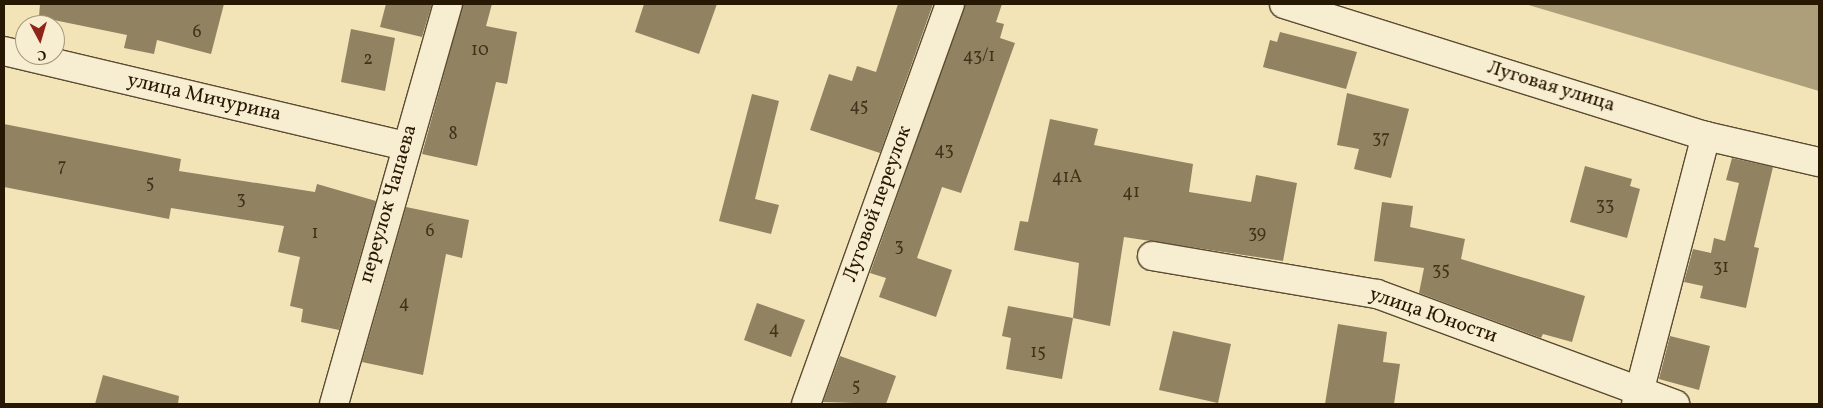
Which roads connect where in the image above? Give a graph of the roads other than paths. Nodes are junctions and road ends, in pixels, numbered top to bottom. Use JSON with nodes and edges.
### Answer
{"nodes":[{"id":1,"x":448,"y":4,"type":"edge"},
{"id":2,"x":950,"y":4,"type":"edge"},
{"id":3,"x":1284,"y":4,"type":"edge"},
{"id":4,"x":4,"y":51,"type":"edge"},
{"id":5,"x":1706,"y":136,"type":"junction"},
{"id":6,"x":404,"y":146,"type":"junction"},
{"id":7,"x":1819,"y":162,"type":"edge"},
{"id":8,"x":1152,"y":256,"type":"dead end"},
{"id":9,"x":1639,"y":397,"type":"edge"},
{"id":10,"x":334,"y":404,"type":"edge"},
{"id":11,"x":806,"y":404,"type":"edge"},
{"id":12,"x":1675,"y":404,"type":"edge"}],
"edges":[{"from":1,"to":6,"type":"street","name":"переулок Чапаева"},
{"from":2,"to":11,"type":"street","name":"Луговой переулок"},
{"from":3,"to":5,"type":"street","name":"Луговая улица"},
{"from":4,"to":6,"type":"street","name":"улица Мичурина"},
{"from":5,"to":7,"type":"street","name":"Луговая улица"},
{"from":5,"to":9,"type":"street"},
{"from":6,"to":10,"type":"street","name":"переулок Чапаева"},
{"from":8,"to":9,"type":"street","name":"улица Юности"},
{"from":9,"to":12,"type":"street","name":"улица Юности"}]}
